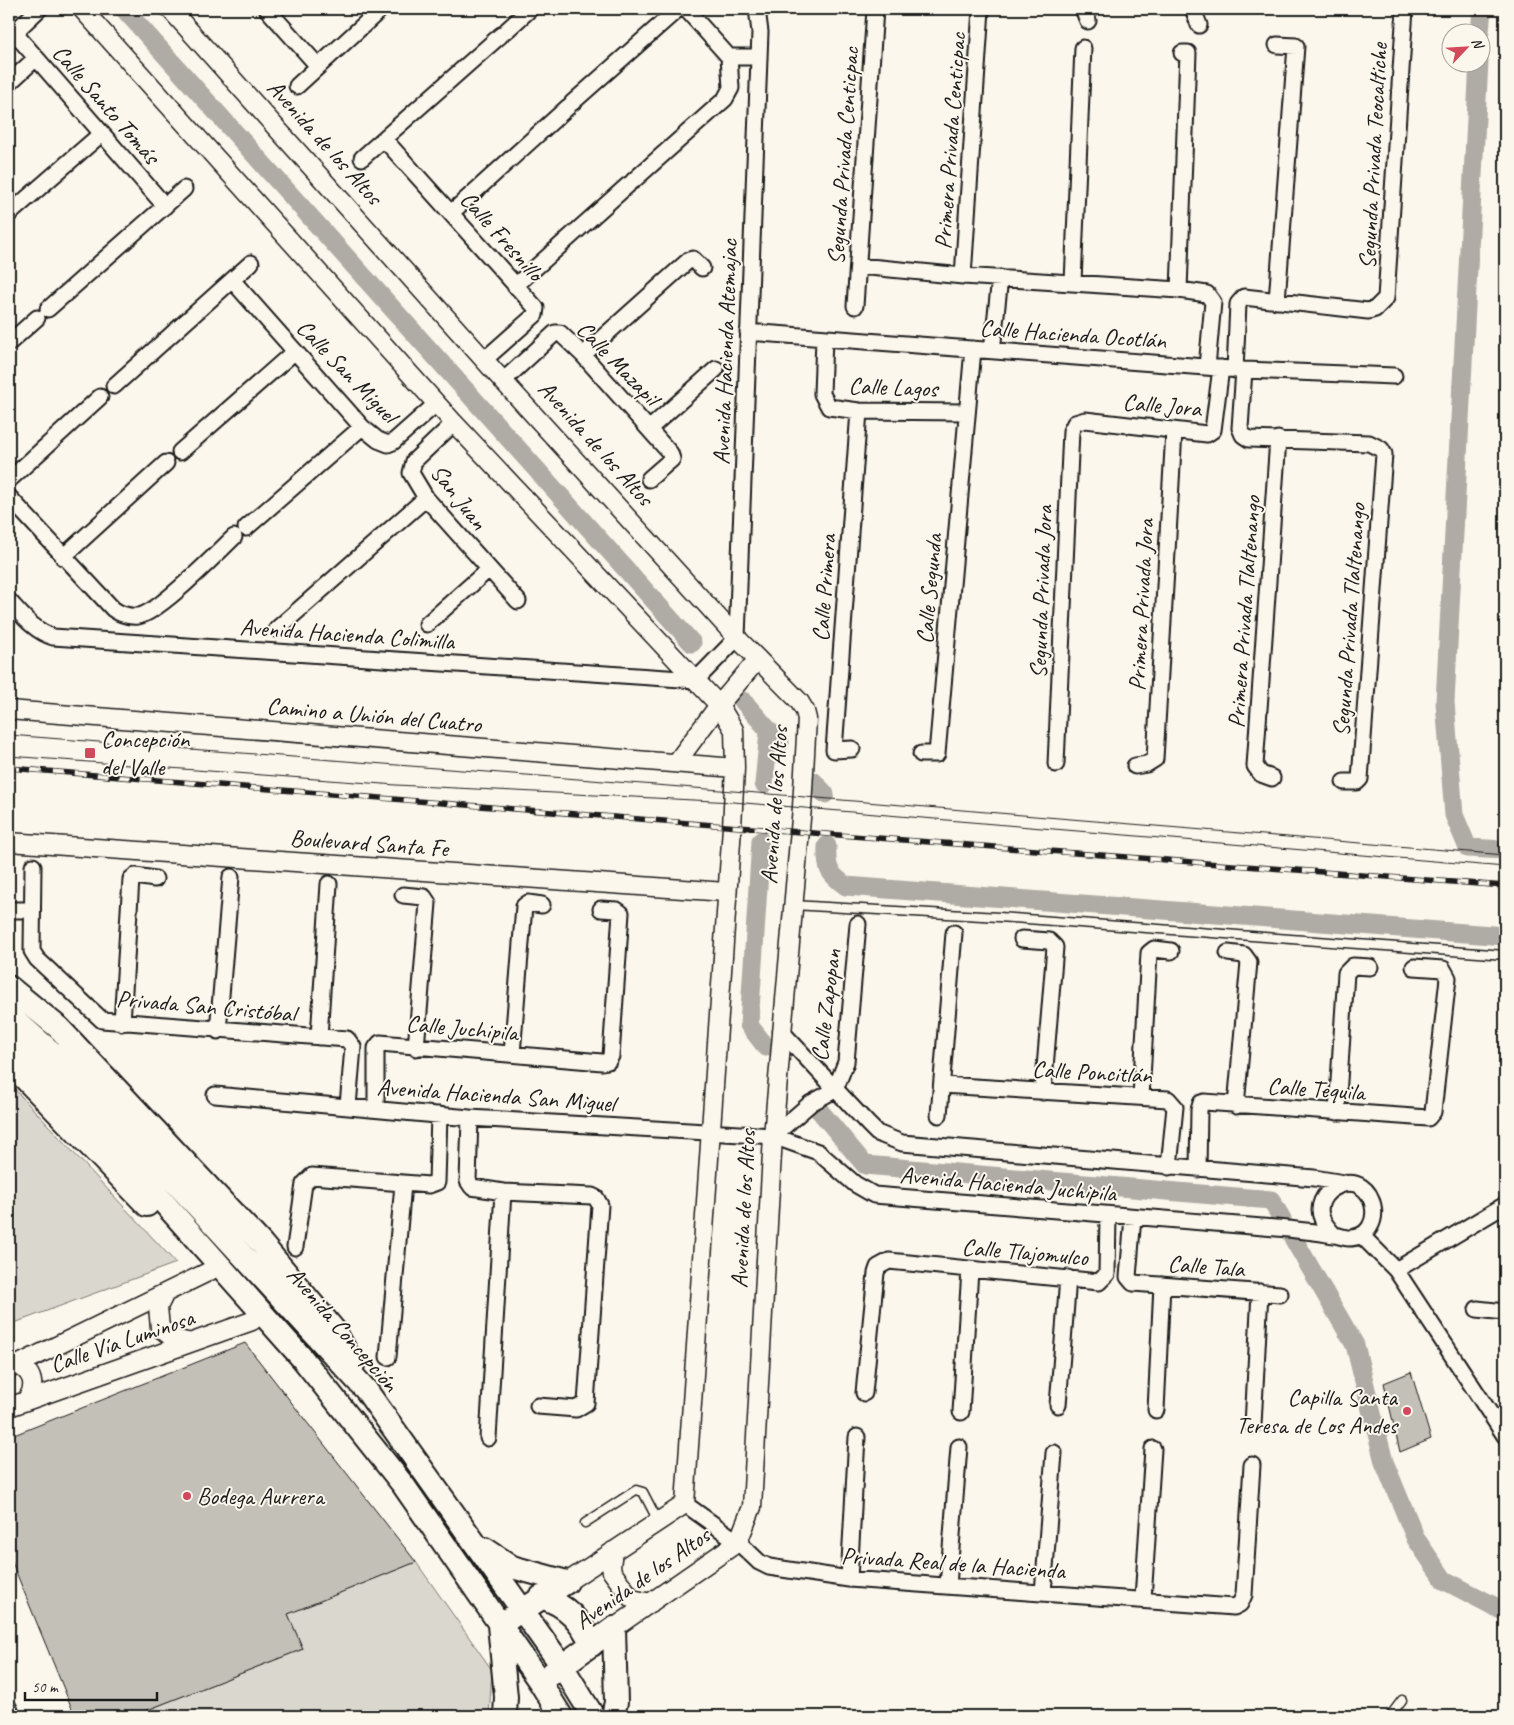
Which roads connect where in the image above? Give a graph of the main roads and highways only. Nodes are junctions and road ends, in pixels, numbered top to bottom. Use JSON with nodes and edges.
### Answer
{"nodes":[{"id":1,"x":9,"y":987,"type":"edge"},
{"id":2,"x":9,"y":1015,"type":"edge"},
{"id":3,"x":9,"y":1041,"type":"edge"},
{"id":4,"x":9,"y":1062,"type":"edge"},
{"id":5,"x":366,"y":1390,"type":"junction"},
{"id":6,"x":341,"y":1410,"type":"junction"},
{"id":7,"x":475,"y":1543,"type":"junction"},
{"id":8,"x":542,"y":1597,"type":"junction"},
{"id":9,"x":522,"y":1610,"type":"junction"},
{"id":10,"x":500,"y":1625,"type":"junction"},
{"id":11,"x":592,"y":1645,"type":"junction"},
{"id":12,"x":562,"y":1666,"type":"junction"},
{"id":13,"x":540,"y":1682,"type":"junction"},
{"id":14,"x":584,"y":1713,"type":"edge"},
{"id":15,"x":504,"y":1716,"type":"edge"},
{"id":16,"x":561,"y":1716,"type":"edge"},
{"id":17,"x":613,"y":1716,"type":"edge"}],
"edges":[{"from":1,"to":5,"type":"main road"},
{"from":2,"to":5,"type":"main road","name":"Avenida Concepción"},
{"from":3,"to":6,"type":"main road"},
{"from":4,"to":6,"type":"main road"},
{"from":5,"to":7,"type":"main road","name":"Avenida Concepción"},
{"from":6,"to":10,"type":"main road"},
{"from":7,"to":8,"type":"main road","name":"Avenida de los Altos"},
{"from":7,"to":9,"type":"main road","name":"Avenida Concepción"},
{"from":8,"to":9,"type":"main road","name":"Avenida de los Altos"},
{"from":8,"to":11,"type":"main road"},
{"from":9,"to":10,"type":"main road","name":"Avenida de los Altos"},
{"from":9,"to":12,"type":"main road","name":"Avenida Concepción"},
{"from":10,"to":13,"type":"main road"},
{"from":10,"to":15,"type":"main road"},
{"from":11,"to":12,"type":"main road","name":"Avenida de los Altos"},
{"from":11,"to":17,"type":"main road","name":"Avenida de los Altos"},
{"from":12,"to":13,"type":"main road","name":"Avenida de los Altos"},
{"from":12,"to":14,"type":"main road","name":"Avenida Concepción"},
{"from":13,"to":16,"type":"main road"}]}
